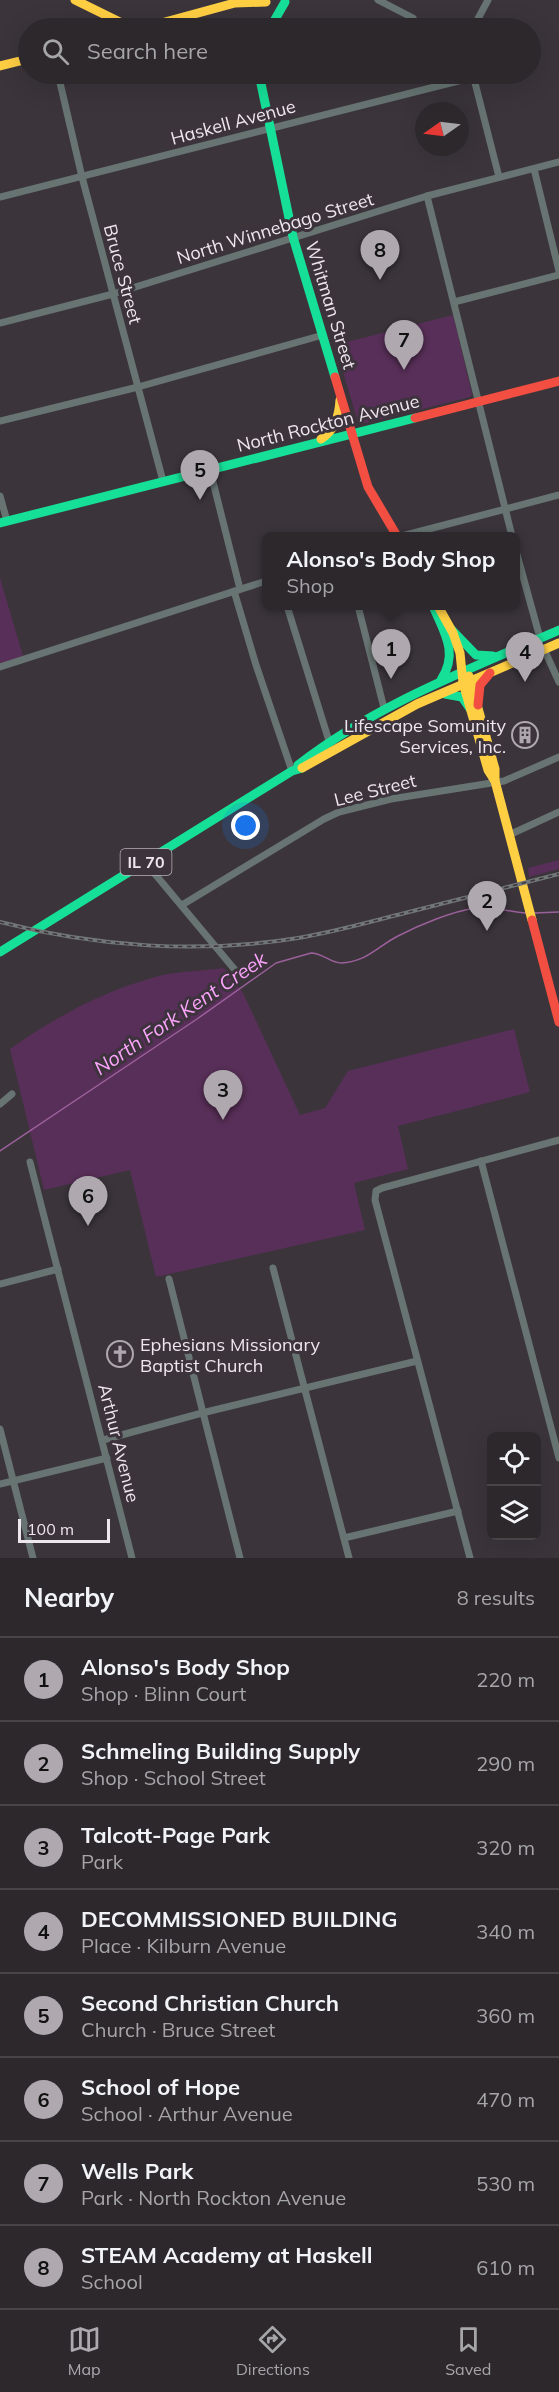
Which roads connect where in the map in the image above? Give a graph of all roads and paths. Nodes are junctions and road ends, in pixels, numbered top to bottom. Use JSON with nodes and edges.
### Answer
{"nodes":[{"id":1,"x":75,"y":0,"type":"edge"},
{"id":2,"x":378,"y":0,"type":"edge"},
{"id":3,"x":488,"y":0,"type":"edge"},
{"id":4,"x":236,"y":1,"type":"edge"},
{"id":5,"x":287,"y":1,"type":"edge"},
{"id":6,"x":267,"y":2,"type":"edge"},
{"id":7,"x":112,"y":18,"type":"edge"},
{"id":8,"x":177,"y":18,"type":"edge"},
{"id":9,"x":271,"y":18,"type":"edge"},
{"id":10,"x":276,"y":18,"type":"edge"},
{"id":11,"x":413,"y":18,"type":"dead end"},
{"id":12,"x":478,"y":18,"type":"edge"},
{"id":13,"x":18,"y":62,"type":"edge"},
{"id":14,"x":0,"y":66,"type":"edge"},
{"id":15,"x":60,"y":84,"type":"edge"},
{"id":16,"x":261,"y":84,"type":"edge"},
{"id":17,"x":445,"y":84,"type":"edge"},
{"id":18,"x":475,"y":84,"type":"edge"},
{"id":19,"x":268,"y":128,"type":"junction"},
{"id":20,"x":559,"y":162,"type":"edge"},
{"id":21,"x":534,"y":169,"type":"junction"},
{"id":22,"x":82,"y":177,"type":"junction"},
{"id":23,"x":499,"y":177,"type":"junction"},
{"id":24,"x":427,"y":196,"type":"junction"},
{"id":25,"x":0,"y":197,"type":"edge"},
{"id":26,"x":294,"y":237,"type":"junction"},
{"id":27,"x":559,"y":273,"type":"edge"},
{"id":28,"x":113,"y":294,"type":"junction"},
{"id":29,"x":453,"y":302,"type":"junction"},
{"id":30,"x":0,"y":322,"type":"edge"},
{"id":31,"x":323,"y":335,"type":"junction"},
{"id":32,"x":559,"y":381,"type":"edge"},
{"id":33,"x":138,"y":387,"type":"junction"},
{"id":34,"x":340,"y":392,"type":"junction"},
{"id":35,"x":478,"y":401,"type":"junction"},
{"id":36,"x":0,"y":421,"type":"edge"},
{"id":37,"x":353,"y":434,"type":"junction"},
{"id":38,"x":312,"y":444,"type":"junction"},
{"id":39,"x":210,"y":470,"type":"junction"},
{"id":40,"x":162,"y":481,"type":"junction"},
{"id":41,"x":559,"y":495,"type":"edge"},
{"id":42,"x":0,"y":496,"type":"edge"},
{"id":43,"x":505,"y":508,"type":"junction"},
{"id":44,"x":3,"y":522,"type":"edge"},
{"id":45,"x":394,"y":532,"type":"edge"},
{"id":46,"x":420,"y":532,"type":"edge"},
{"id":47,"x":511,"y":532,"type":"edge"},
{"id":48,"x":520,"y":566,"type":"edge"},
{"id":49,"x":262,"y":582,"type":"edge"},
{"id":50,"x":237,"y":590,"type":"junction"},
{"id":51,"x":288,"y":610,"type":"edge"},
{"id":52,"x":359,"y":610,"type":"edge"},
{"id":53,"x":435,"y":610,"type":"edge"},
{"id":54,"x":440,"y":610,"type":"edge"},
{"id":55,"x":450,"y":628,"type":"junction"},
{"id":56,"x":559,"y":630,"type":"edge"},
{"id":57,"x":540,"y":638,"type":"junction"},
{"id":58,"x":559,"y":643,"type":"edge"},
{"id":59,"x":544,"y":649,"type":"junction"},
{"id":60,"x":500,"y":656,"type":"junction"},
{"id":61,"x":0,"y":667,"type":"edge"},
{"id":62,"x":465,"y":671,"type":"junction"},
{"id":63,"x":493,"y":671,"type":"junction"},
{"id":64,"x":467,"y":682,"type":"junction"},
{"id":65,"x":559,"y":682,"type":"edge"},
{"id":66,"x":437,"y":683,"type":"junction"},
{"id":67,"x":439,"y":694,"type":"junction"},
{"id":68,"x":384,"y":708,"type":"junction"},
{"id":69,"x":475,"y":708,"type":"junction"},
{"id":70,"x":329,"y":741,"type":"junction"},
{"id":71,"x":559,"y":757,"type":"edge"},
{"id":72,"x":292,"y":771,"type":"junction"},
{"id":73,"x":495,"y":781,"type":"junction"},
{"id":74,"x":559,"y":812,"type":"edge"},
{"id":75,"x":509,"y":835,"type":"junction"},
{"id":76,"x":145,"y":862,"type":"junction"},
{"id":77,"x":182,"y":905,"type":"junction"},
{"id":78,"x":0,"y":952,"type":"edge"},
{"id":79,"x":235,"y":970,"type":"dead end"},
{"id":80,"x":559,"y":1022,"type":"edge"},
{"id":81,"x":12,"y":1094,"type":"dead end"},
{"id":82,"x":0,"y":1104,"type":"edge"},
{"id":83,"x":559,"y":1140,"type":"edge"},
{"id":84,"x":481,"y":1161,"type":"junction"},
{"id":85,"x":30,"y":1162,"type":"dead end"},
{"id":86,"x":273,"y":1268,"type":"dead end"},
{"id":87,"x":58,"y":1269,"type":"junction"},
{"id":88,"x":169,"y":1279,"type":"dead end"},
{"id":89,"x":0,"y":1284,"type":"edge"},
{"id":90,"x":417,"y":1361,"type":"junction"},
{"id":91,"x":306,"y":1389,"type":"junction"},
{"id":92,"x":202,"y":1413,"type":"junction"},
{"id":93,"x":0,"y":1429,"type":"edge"},
{"id":94,"x":103,"y":1440,"type":"junction"},
{"id":95,"x":107,"y":1458,"type":"junction"},
{"id":96,"x":559,"y":1458,"type":"edge"},
{"id":97,"x":14,"y":1481,"type":"junction"},
{"id":98,"x":0,"y":1484,"type":"edge"},
{"id":99,"x":458,"y":1511,"type":"junction"},
{"id":100,"x":344,"y":1539,"type":"junction"},
{"id":101,"x":33,"y":1558,"type":"edge"},
{"id":102,"x":132,"y":1558,"type":"edge"},
{"id":103,"x":240,"y":1558,"type":"edge"},
{"id":104,"x":349,"y":1558,"type":"edge"},
{"id":105,"x":470,"y":1558,"type":"edge"}],
"edges":[{"from":1,"to":7,"type":"main road"},
{"from":2,"to":11,"type":"street"},
{"from":3,"to":12,"type":"street"},
{"from":4,"to":6,"type":"main road"},
{"from":4,"to":8,"type":"main road"},
{"from":5,"to":6,"type":"main road"},
{"from":5,"to":10,"type":"main road"},
{"from":6,"to":9,"type":"main road"},
{"from":13,"to":14,"type":"main road"},
{"from":15,"to":22,"type":"street","name":"Bruce Street"},
{"from":16,"to":19,"type":"main road","name":"Whitman Street"},
{"from":17,"to":19,"type":"street","name":"Haskell Avenue"},
{"from":18,"to":23,"type":"street"},
{"from":19,"to":22,"type":"street","name":"Haskell Avenue"},
{"from":19,"to":26,"type":"main road","name":"Whitman Street"},
{"from":20,"to":21,"type":"street","name":"North Winnebago Street"},
{"from":21,"to":23,"type":"street","name":"North Winnebago Street"},
{"from":21,"to":27,"type":"street"},
{"from":22,"to":25,"type":"street","name":"Haskell Avenue"},
{"from":22,"to":28,"type":"street","name":"Bruce Street"},
{"from":23,"to":24,"type":"street","name":"North Winnebago Street"},
{"from":24,"to":26,"type":"street","name":"North Winnebago Street"},
{"from":24,"to":29,"type":"street"},
{"from":26,"to":28,"type":"street","name":"North Winnebago Street"},
{"from":26,"to":31,"type":"main road","name":"Whitman Street"},
{"from":27,"to":29,"type":"street"},
{"from":28,"to":30,"type":"street","name":"North Winnebago Street"},
{"from":28,"to":33,"type":"street","name":"Bruce Street"},
{"from":29,"to":35,"type":"street"},
{"from":31,"to":33,"type":"street"},
{"from":31,"to":34,"type":"main road","name":"Whitman Street"},
{"from":32,"to":35,"type":"main road","name":"North Rockton Avenue"},
{"from":33,"to":36,"type":"street"},
{"from":33,"to":40,"type":"street","name":"Bruce Street"},
{"from":34,"to":37,"type":"main road","name":"Whitman Street"},
{"from":34,"to":38,"type":"main road"},
{"from":35,"to":37,"type":"main road","name":"North Rockton Avenue"},
{"from":35,"to":43,"type":"street"},
{"from":37,"to":38,"type":"main road","name":"North Rockton Avenue"},
{"from":37,"to":45,"type":"main road","name":"Whitman Street"},
{"from":38,"to":39,"type":"main road","name":"North Rockton Avenue"},
{"from":39,"to":40,"type":"main road","name":"North Rockton Avenue"},
{"from":39,"to":50,"type":"street"},
{"from":40,"to":44,"type":"main road","name":"North Rockton Avenue"},
{"from":41,"to":43,"type":"street"},
{"from":42,"to":44,"type":"street"},
{"from":43,"to":46,"type":"street"},
{"from":43,"to":47,"type":"street"},
{"from":48,"to":57,"type":"street"},
{"from":49,"to":50,"type":"street"},
{"from":50,"to":61,"type":"street"},
{"from":50,"to":72,"type":"street"},
{"from":51,"to":70,"type":"street"},
{"from":52,"to":68,"type":"street"},
{"from":53,"to":66,"type":"main road"},
{"from":54,"to":55,"type":"main road"},
{"from":55,"to":60,"type":"main road"},
{"from":55,"to":62,"type":"main road"},
{"from":56,"to":57,"type":"main road","number":"IL 70"},
{"from":57,"to":60,"type":"main road","number":"IL 70"},
{"from":58,"to":59,"type":"main road","number":"IL 70"},
{"from":59,"to":63,"type":"main road","number":"IL 70"},
{"from":59,"to":65,"type":"street"},
{"from":60,"to":62,"type":"main road","number":"IL 70"},
{"from":62,"to":64,"type":"main road"},
{"from":62,"to":66,"type":"main road","number":"IL 70"},
{"from":63,"to":64,"type":"main road","number":"IL 70"},
{"from":63,"to":69,"type":"main road"},
{"from":64,"to":67,"type":"main road","number":"IL 70"},
{"from":64,"to":69,"type":"main road"},
{"from":66,"to":68,"type":"main road","number":"IL 70"},
{"from":67,"to":69,"type":"main road"},
{"from":67,"to":72,"type":"main road","number":"IL 70"},
{"from":68,"to":70,"type":"main road","number":"IL 70"},
{"from":69,"to":73,"type":"main road"},
{"from":70,"to":72,"type":"main road","number":"IL 70"},
{"from":71,"to":73,"type":"street","name":"Lee Street"},
{"from":72,"to":76,"type":"main road","number":"IL 70"},
{"from":73,"to":75,"type":"main road"},
{"from":73,"to":77,"type":"street","name":"Lee Street"},
{"from":74,"to":75,"type":"street"},
{"from":75,"to":80,"type":"main road"},
{"from":76,"to":77,"type":"street"},
{"from":76,"to":78,"type":"main road","number":"IL 70"},
{"from":77,"to":79,"type":"street"},
{"from":81,"to":82,"type":"street"},
{"from":83,"to":84,"type":"street"},
{"from":84,"to":90,"type":"street"},
{"from":84,"to":96,"type":"street"},
{"from":85,"to":87,"type":"street","name":"Arthur Avenue"},
{"from":86,"to":91,"type":"street"},
{"from":87,"to":89,"type":"street"},
{"from":87,"to":94,"type":"street","name":"Arthur Avenue"},
{"from":88,"to":92,"type":"street"},
{"from":90,"to":91,"type":"street"},
{"from":90,"to":99,"type":"street"},
{"from":91,"to":92,"type":"street"},
{"from":91,"to":100,"type":"street"},
{"from":92,"to":94,"type":"street"},
{"from":92,"to":103,"type":"street"},
{"from":93,"to":97,"type":"street"},
{"from":94,"to":95,"type":"street","name":"Arthur Avenue"},
{"from":95,"to":97,"type":"street"},
{"from":95,"to":102,"type":"street","name":"Arthur Avenue"},
{"from":97,"to":98,"type":"street"},
{"from":97,"to":101,"type":"street"},
{"from":99,"to":100,"type":"street"},
{"from":99,"to":105,"type":"street"},
{"from":100,"to":104,"type":"street"}]}
